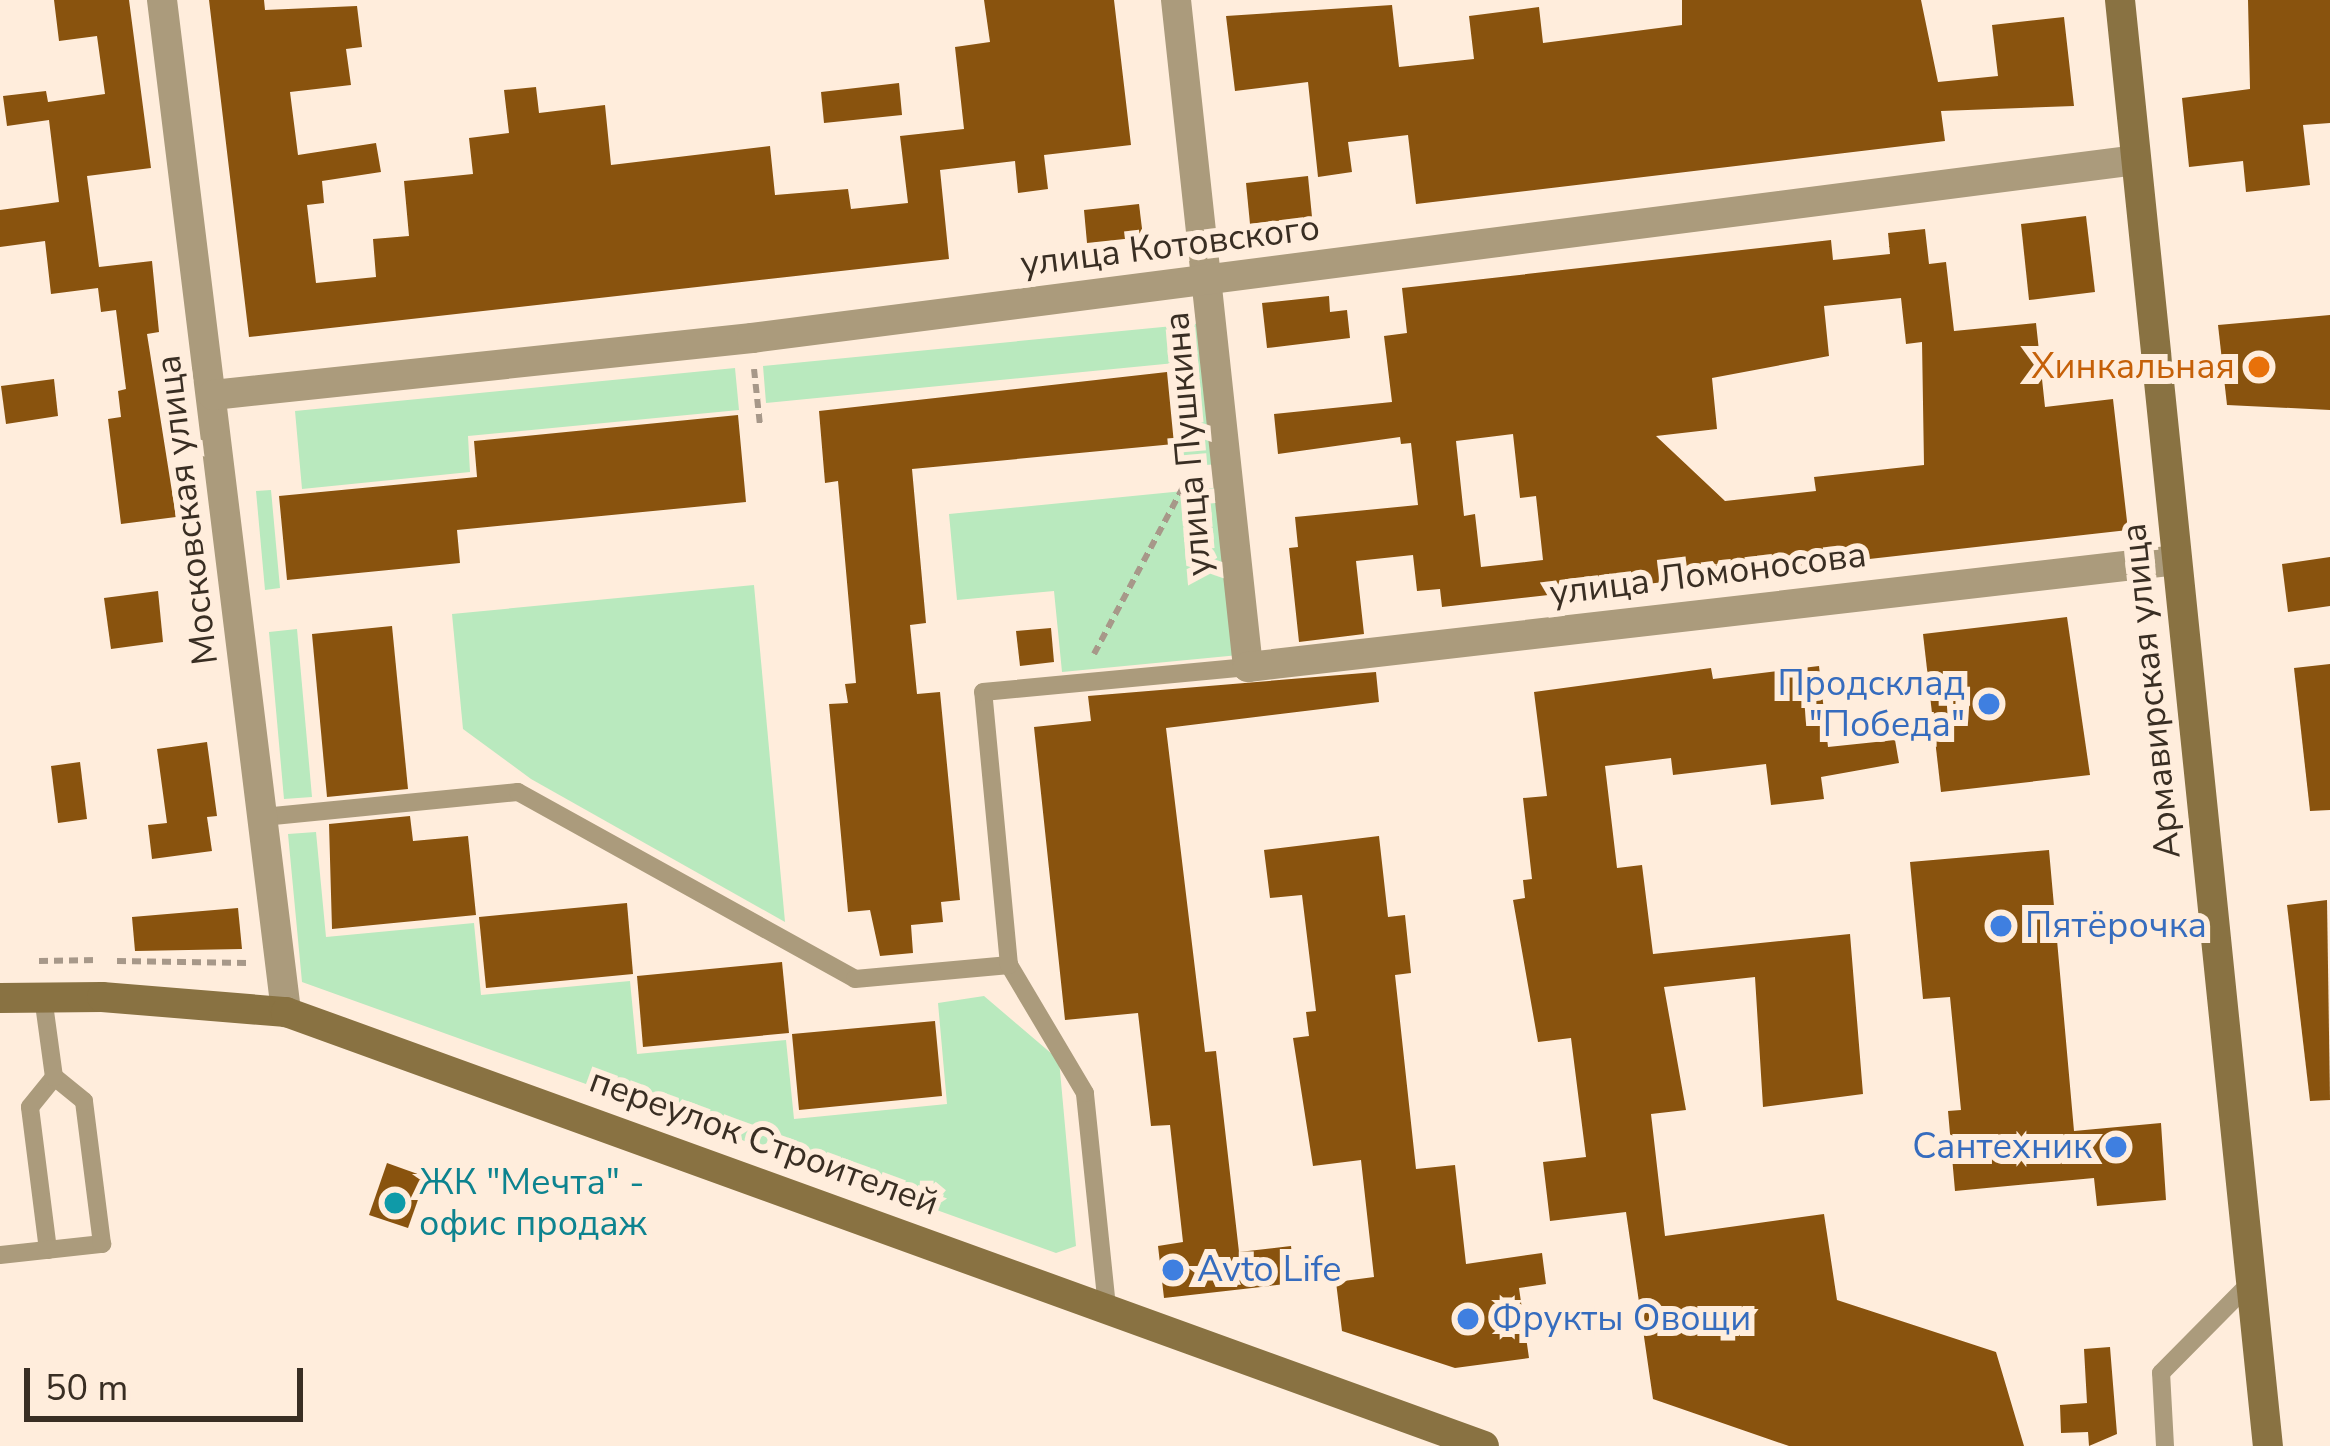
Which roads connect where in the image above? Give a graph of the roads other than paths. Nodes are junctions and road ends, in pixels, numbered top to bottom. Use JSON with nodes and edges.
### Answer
{"nodes":[{"id":1,"x":162,"y":0,"type":"edge"},
{"id":2,"x":1176,"y":0,"type":"edge"},
{"id":3,"x":2120,"y":0,"type":"edge"},
{"id":4,"x":2136,"y":160,"type":"junction"},
{"id":5,"x":1212,"y":280,"type":"junction"},
{"id":6,"x":213,"y":395,"type":"junction"},
{"id":7,"x":2177,"y":560,"type":"junction"},
{"id":8,"x":1248,"y":667,"type":"junction"},
{"id":9,"x":262,"y":817,"type":"junction"},
{"id":10,"x":1009,"y":965,"type":"junction"},
{"id":11,"x":43,"y":997,"type":"junction"},
{"id":12,"x":0,"y":998,"type":"edge"},
{"id":13,"x":286,"y":1012,"type":"junction"},
{"id":14,"x":54,"y":1077,"type":"junction"},
{"id":15,"x":48,"y":1250,"type":"junction"},
{"id":16,"x":0,"y":1255,"type":"edge"},
{"id":17,"x":2251,"y":1282,"type":"junction"},
{"id":18,"x":1107,"y":1306,"type":"junction"},
{"id":19,"x":1484,"y":1446,"type":"edge"},
{"id":20,"x":2165,"y":1446,"type":"edge"},
{"id":21,"x":2268,"y":1446,"type":"edge"}],
"edges":[{"from":1,"to":6,"type":"street","name":"Московская улица"},
{"from":2,"to":5,"type":"street","name":"улица Пушкина"},
{"from":3,"to":4,"type":"street","name":"Армавирская улица"},
{"from":4,"to":5,"type":"street","name":"улица Котовского"},
{"from":4,"to":7,"type":"street","name":"Армавирская улица"},
{"from":5,"to":6,"type":"street","name":"улица Котовского"},
{"from":5,"to":8,"type":"street","name":"улица Пушкина"},
{"from":6,"to":9,"type":"street","name":"Московская улица"},
{"from":7,"to":8,"type":"street","name":"улица Ломоносова"},
{"from":7,"to":17,"type":"street","name":"Армавирская улица"},
{"from":8,"to":10,"type":"lane"},
{"from":9,"to":10,"type":"lane"},
{"from":9,"to":13,"type":"street","name":"Московская улица"},
{"from":10,"to":18,"type":"lane"},
{"from":11,"to":12,"type":"street","name":"переулок Строителей"},
{"from":11,"to":13,"type":"street","name":"переулок Строителей"},
{"from":11,"to":14,"type":"lane"},
{"from":13,"to":18,"type":"street","name":"переулок Строителей"},
{"from":14,"to":15,"type":"lane"},
{"from":14,"to":15,"type":"lane"},
{"from":15,"to":16,"type":"lane"},
{"from":17,"to":20,"type":"lane"},
{"from":17,"to":21,"type":"street","name":"Армавирская улица"},
{"from":18,"to":19,"type":"street","name":"переулок Строителей"}]}
